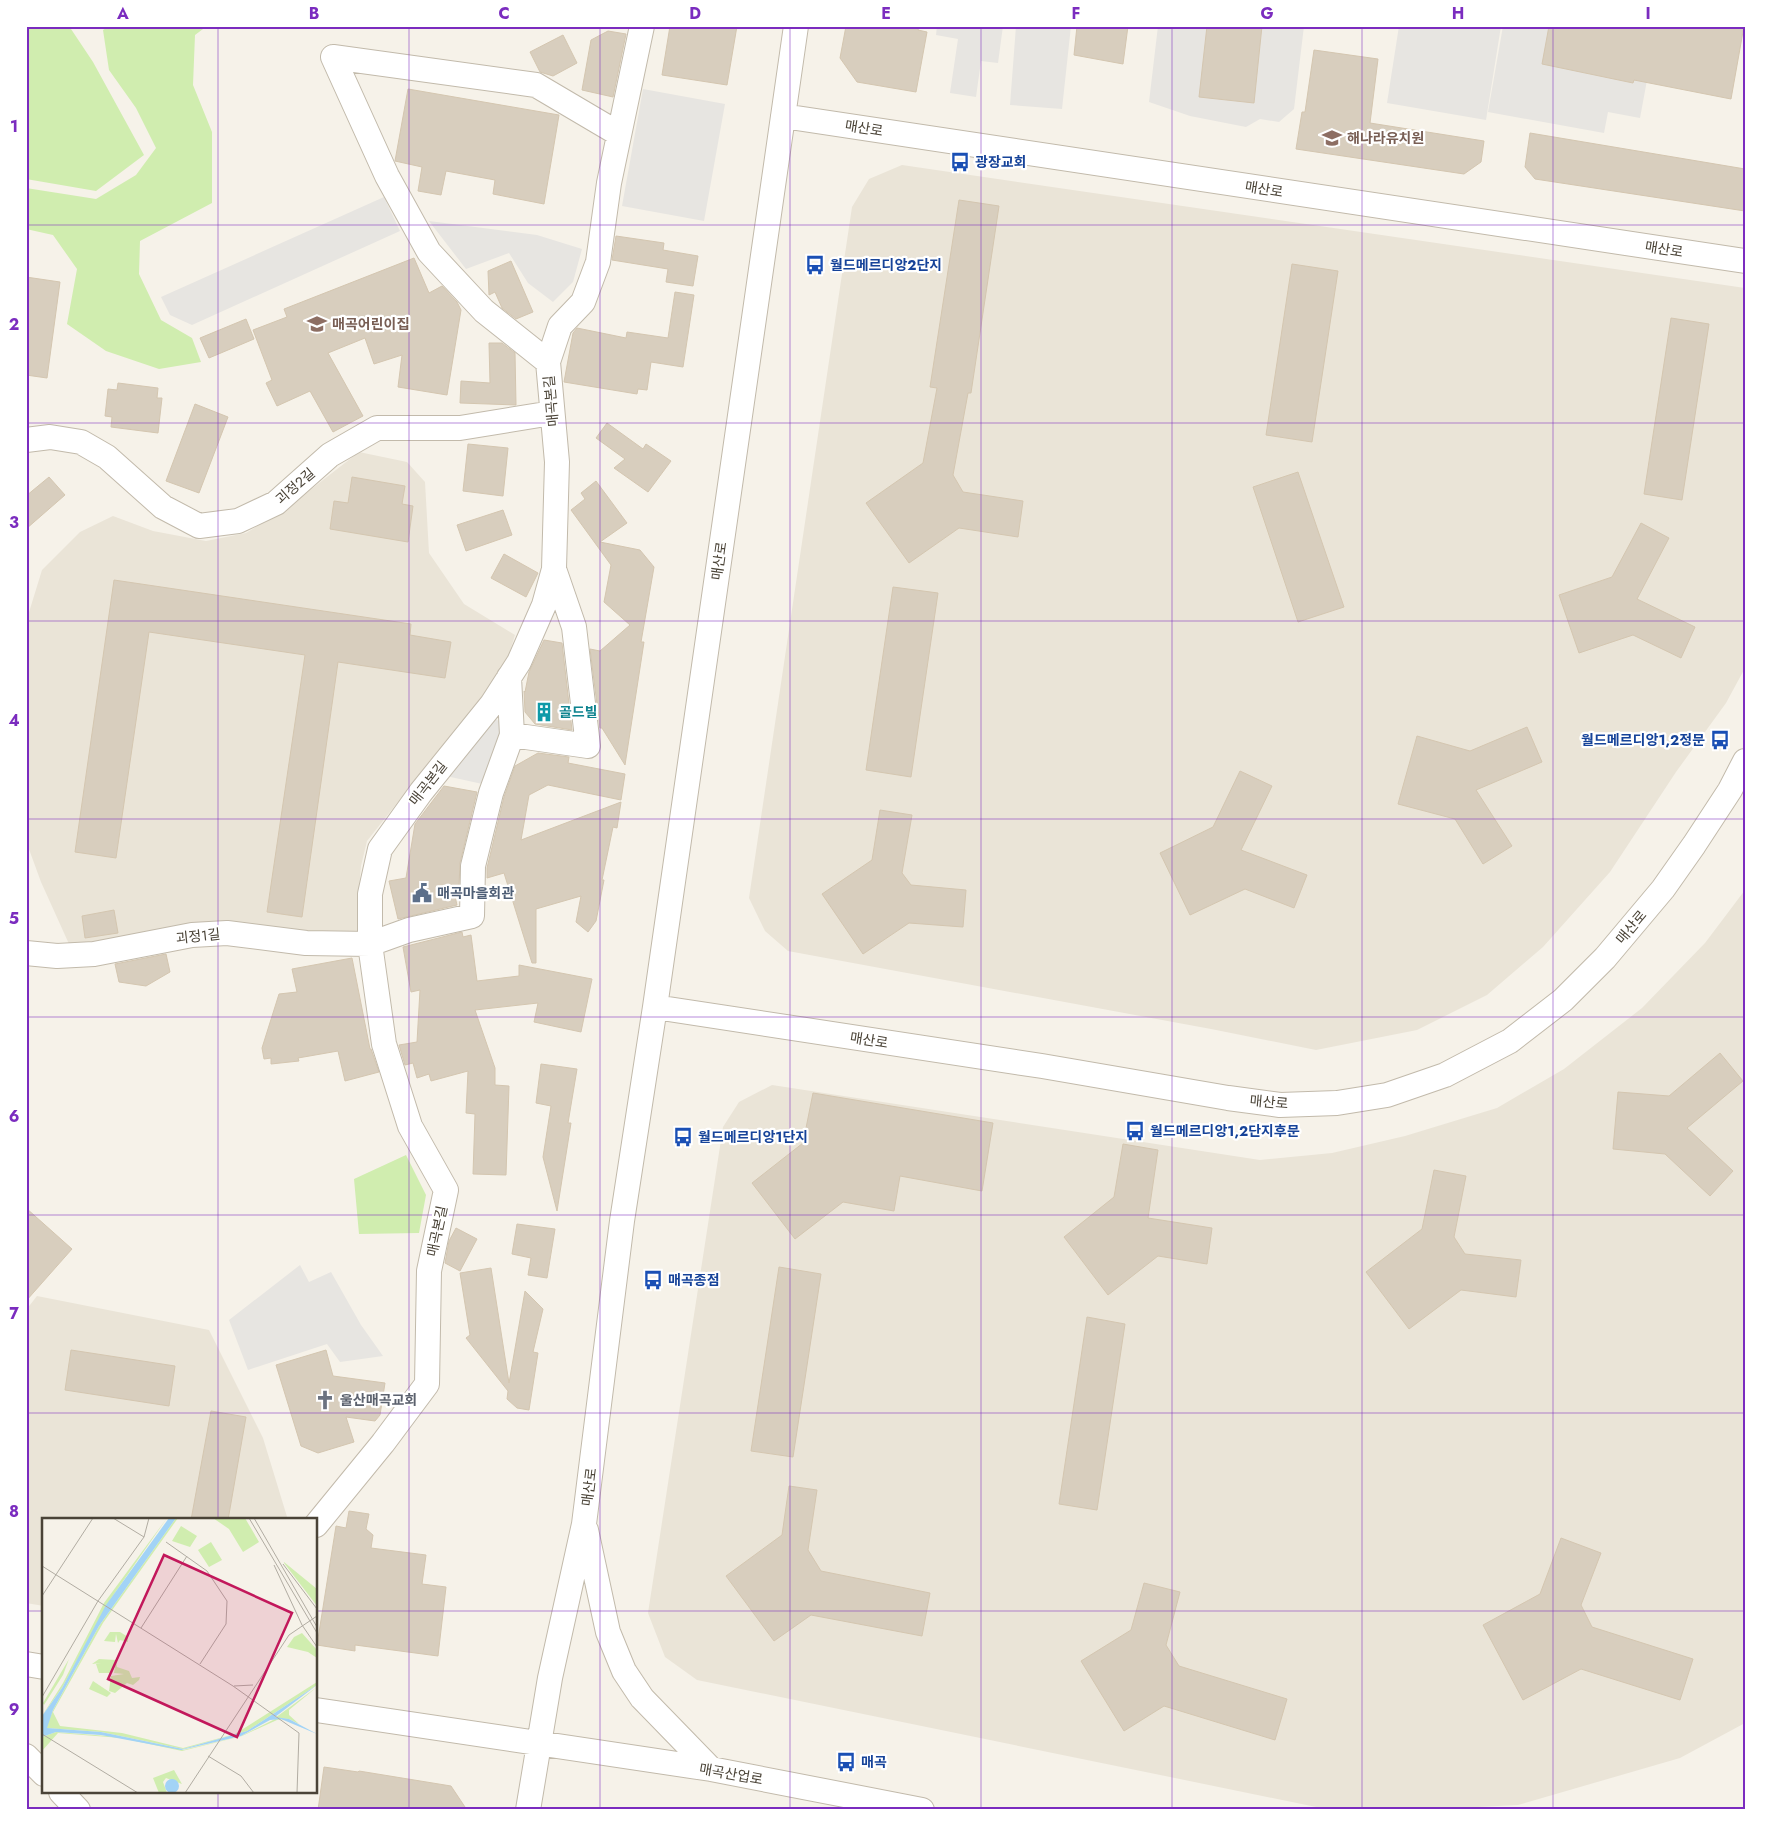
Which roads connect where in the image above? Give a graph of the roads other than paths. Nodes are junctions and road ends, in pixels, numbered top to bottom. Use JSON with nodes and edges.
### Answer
{"nodes":[{"id":1,"x":642,"y":26,"type":"edge"},
{"id":2,"x":796,"y":26,"type":"edge"},
{"id":3,"x":783,"y":116,"type":"junction"},
{"id":4,"x":619,"y":134,"type":"junction"},
{"id":5,"x":1745,"y":261,"type":"edge"},
{"id":6,"x":548,"y":362,"type":"junction"},
{"id":7,"x":552,"y":413,"type":"junction"},
{"id":8,"x":26,"y":440,"type":"edge"},
{"id":9,"x":554,"y":569,"type":"junction"},
{"id":10,"x":509,"y":678,"type":"junction"},
{"id":11,"x":512,"y":735,"type":"junction"},
{"id":12,"x":1745,"y":761,"type":"edge"},
{"id":13,"x":370,"y":944,"type":"junction"},
{"id":14,"x":26,"y":953,"type":"edge"},
{"id":15,"x":655,"y":1007,"type":"junction"},
{"id":16,"x":318,"y":1523,"type":"edge"},
{"id":17,"x":584,"y":1524,"type":"junction"},
{"id":18,"x":26,"y":1664,"type":"edge"},
{"id":19,"x":42,"y":1667,"type":"edge"},
{"id":20,"x":318,"y":1710,"type":"edge"},
{"id":21,"x":538,"y":1743,"type":"junction"},
{"id":22,"x":26,"y":1756,"type":"edge"},
{"id":23,"x":711,"y":1770,"type":"junction"},
{"id":24,"x":42,"y":1772,"type":"edge"},
{"id":25,"x":63,"y":1794,"type":"edge"},
{"id":26,"x":78,"y":1810,"type":"edge"},
{"id":27,"x":528,"y":1810,"type":"edge"},
{"id":28,"x":922,"y":1810,"type":"edge"}],
"edges":[{"from":1,"to":4,"type":"street","name":"매곡본길"},
{"from":2,"to":3,"type":"street","name":"매산로"},
{"from":3,"to":5,"type":"street","name":"매산로"},
{"from":3,"to":15,"type":"street","name":"매산로"},
{"from":4,"to":6,"type":"street","name":"매곡본길"},
{"from":4,"to":6,"type":"street"},
{"from":6,"to":7,"type":"street","name":"매곡본길"},
{"from":7,"to":8,"type":"street","name":"괴정2길"},
{"from":7,"to":9,"type":"street","name":"매곡본길"},
{"from":9,"to":10,"type":"street","name":"매곡본길"},
{"from":9,"to":11,"type":"street"},
{"from":10,"to":11,"type":"street"},
{"from":10,"to":13,"type":"street","name":"매곡본길"},
{"from":11,"to":13,"type":"street","name":"괴정1길"},
{"from":12,"to":15,"type":"street","name":"매산로"},
{"from":13,"to":14,"type":"street","name":"괴정1길"},
{"from":13,"to":16,"type":"street","name":"매곡본길"},
{"from":15,"to":17,"type":"street","name":"매산로"},
{"from":17,"to":21,"type":"street","name":"매산로"},
{"from":17,"to":23,"type":"street"},
{"from":18,"to":19,"type":"street"},
{"from":20,"to":21,"type":"street"},
{"from":21,"to":23,"type":"street","name":"매곡산업로"},
{"from":21,"to":27,"type":"street","name":"매산로"},
{"from":22,"to":24,"type":"street"},
{"from":23,"to":28,"type":"street","name":"매곡산업로"},
{"from":25,"to":26,"type":"street"}]}
